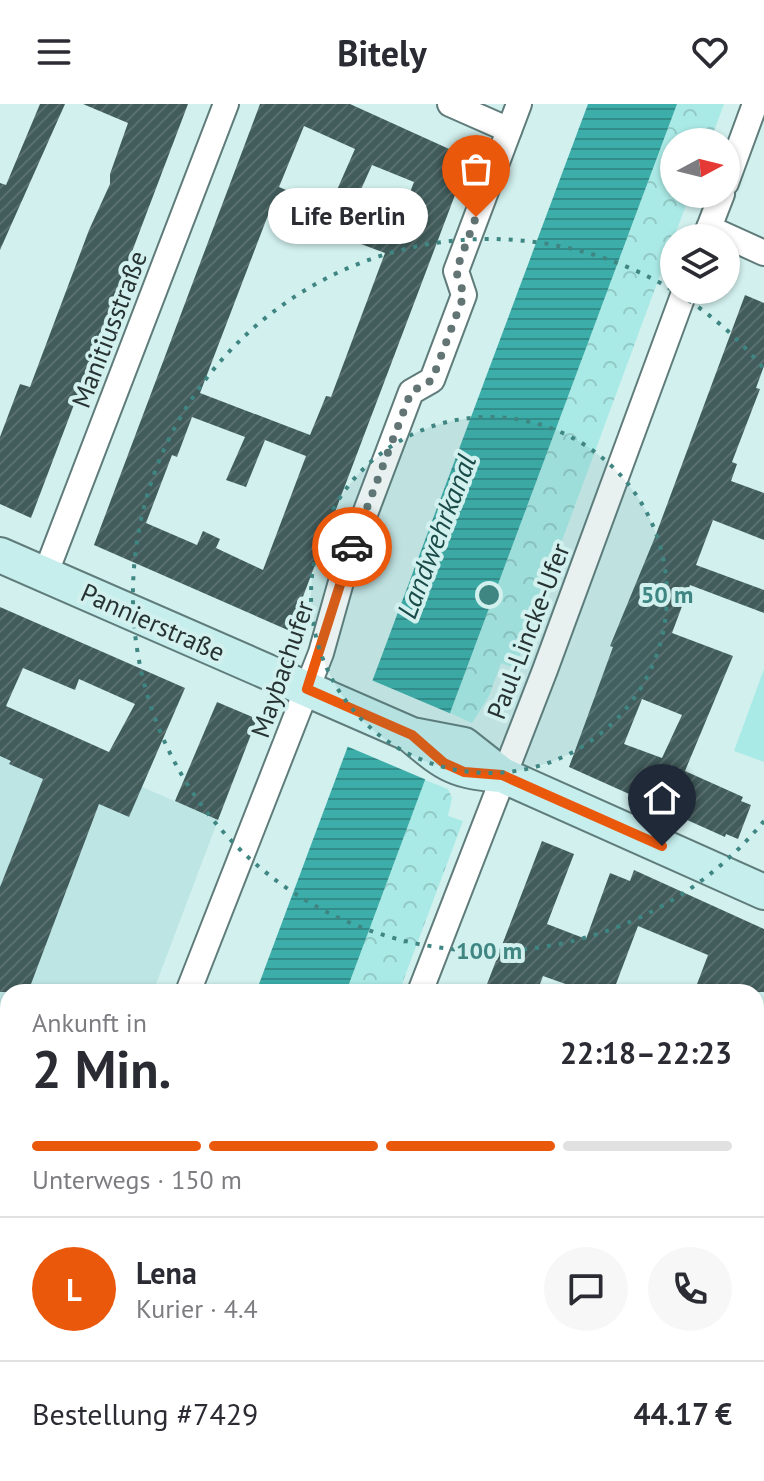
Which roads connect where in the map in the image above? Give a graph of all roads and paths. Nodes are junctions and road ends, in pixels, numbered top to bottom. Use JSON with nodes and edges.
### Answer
{"nodes":[{"id":1,"x":226,"y":104,"type":"edge"},
{"id":2,"x":450,"y":104,"type":"edge"},
{"id":3,"x":519,"y":104,"type":"edge"},
{"id":4,"x":755,"y":104,"type":"edge"},
{"id":5,"x":509,"y":130,"type":"junction"},
{"id":6,"x":740,"y":145,"type":"edge"},
{"id":7,"x":740,"y":245,"type":"edge"},
{"id":8,"x":764,"y":253,"type":"edge"},
{"id":9,"x":680,"y":304,"type":"edge"},
{"id":10,"x":0,"y":555,"type":"edge"},
{"id":11,"x":45,"y":575,"type":"junction"},
{"id":12,"x":307,"y":689,"type":"junction"},
{"id":13,"x":502,"y":775,"type":"junction"},
{"id":14,"x":764,"y":892,"type":"edge"},
{"id":15,"x":191,"y":984,"type":"edge"},
{"id":16,"x":423,"y":984,"type":"edge"}],
"edges":[{"from":1,"to":11,"type":"street","name":"Manitiusstraße"},
{"from":2,"to":5,"type":"street"},
{"from":3,"to":5,"type":"street","name":"Maybachufer"},
{"from":4,"to":6,"type":"street"},
{"from":5,"to":12,"type":"street","name":"Maybachufer"},
{"from":7,"to":8,"type":"street"},
{"from":9,"to":13,"type":"street","name":"Paul-Lincke-Ufer"},
{"from":10,"to":11,"type":"street","name":"Pannierstraße"},
{"from":11,"to":12,"type":"street","name":"Pannierstraße"},
{"from":12,"to":13,"type":"street","name":"Pannierstraße"},
{"from":12,"to":15,"type":"street","name":"Maybachufer"},
{"from":13,"to":14,"type":"street","name":"Pannierstraße"},
{"from":13,"to":16,"type":"street","name":"Paul-Lincke-Ufer"}]}
